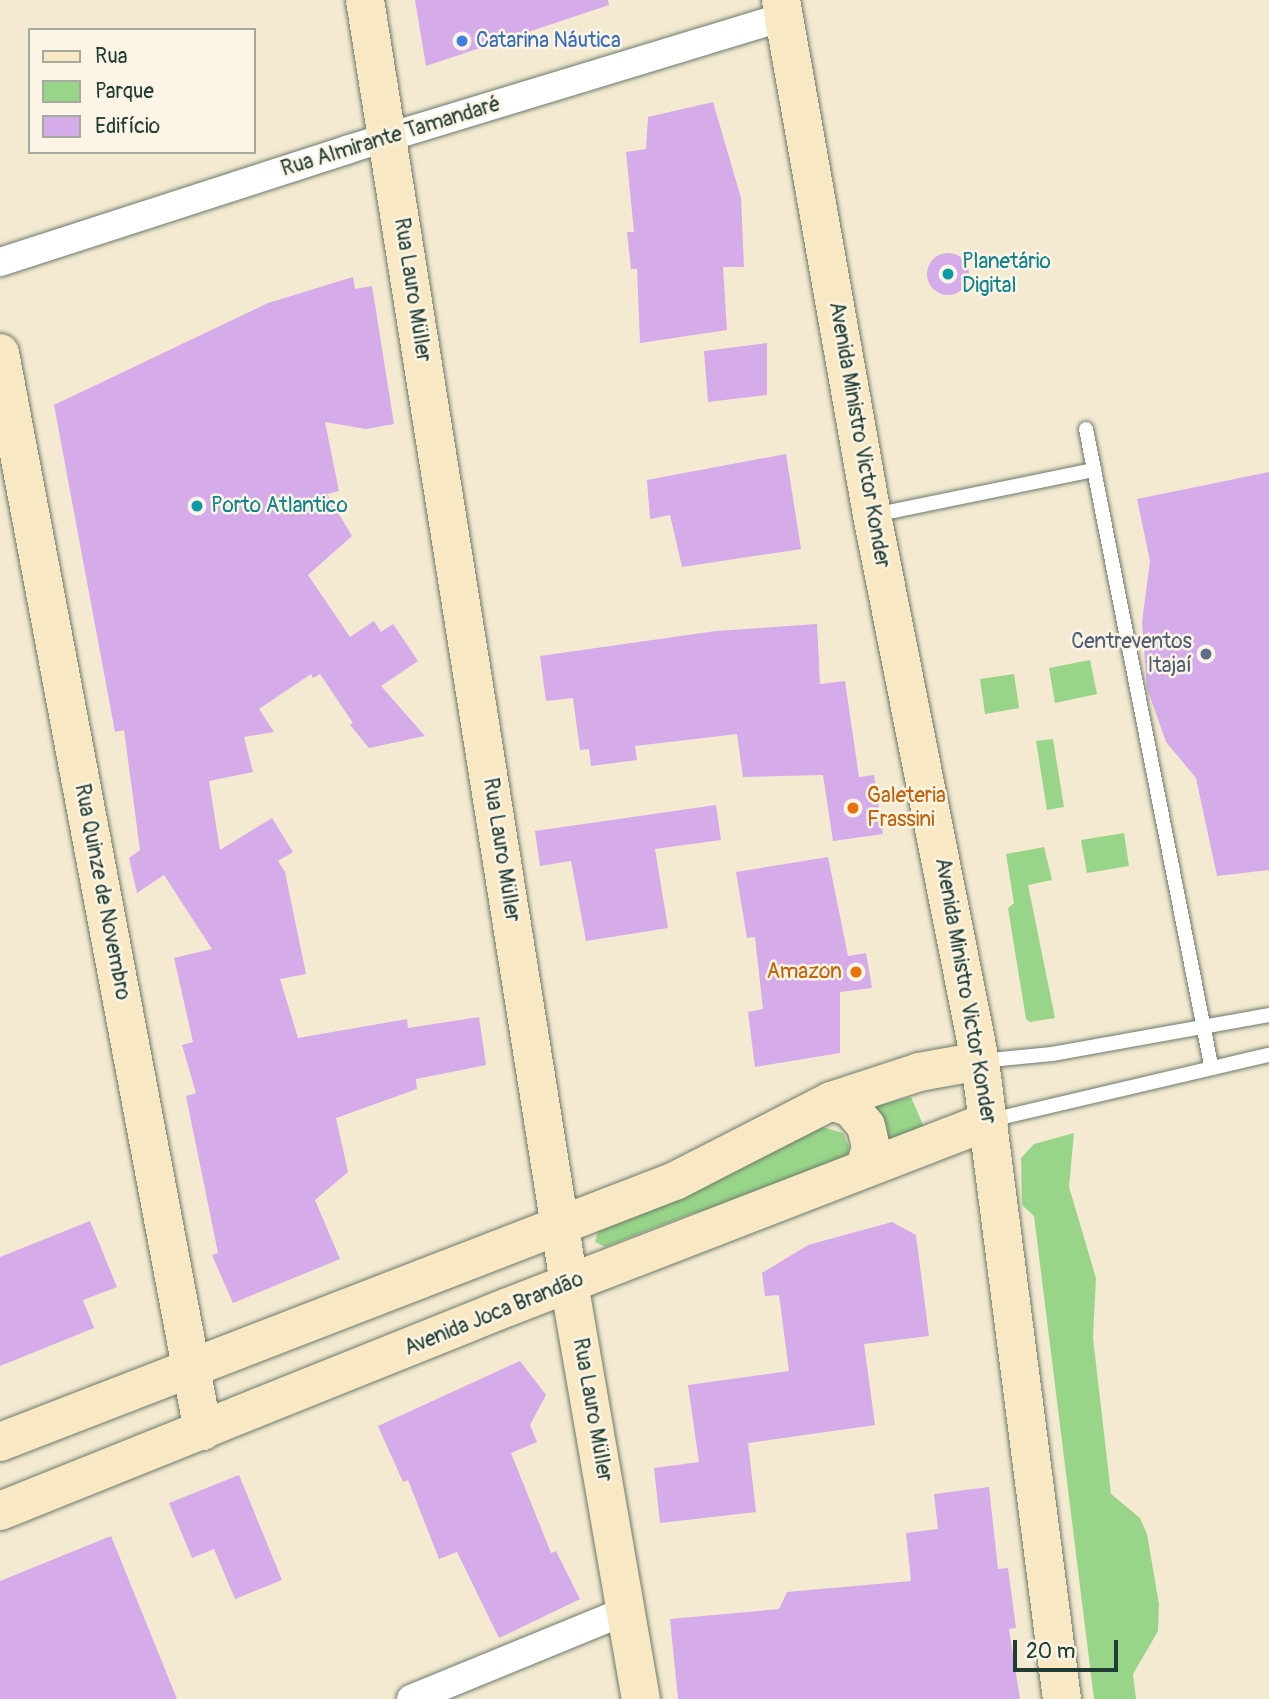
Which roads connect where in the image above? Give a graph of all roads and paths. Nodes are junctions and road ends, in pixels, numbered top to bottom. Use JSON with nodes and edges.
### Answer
{"nodes":[{"id":1,"x":365,"y":0,"type":"edge"},
{"id":2,"x":783,"y":8,"type":"edge"},
{"id":3,"x":387,"y":137,"type":"junction"},
{"id":4,"x":0,"y":262,"type":"edge"},
{"id":5,"x":0,"y":353,"type":"edge"},
{"id":6,"x":1086,"y":429,"type":"dead end"},
{"id":7,"x":1094,"y":470,"type":"junction"},
{"id":8,"x":872,"y":515,"type":"junction"},
{"id":9,"x":1269,"y":1015,"type":"edge"},
{"id":10,"x":1203,"y":1027,"type":"junction"},
{"id":11,"x":1269,"y":1055,"type":"edge"},
{"id":12,"x":981,"y":1061,"type":"junction"},
{"id":13,"x":1211,"y":1065,"type":"junction"},
{"id":14,"x":831,"y":1101,"type":"junction"},
{"id":15,"x":989,"y":1121,"type":"junction"},
{"id":16,"x":864,"y":1169,"type":"junction"},
{"id":17,"x":560,"y":1224,"type":"junction"},
{"id":18,"x":569,"y":1283,"type":"junction"},
{"id":19,"x":191,"y":1365,"type":"junction"},
{"id":20,"x":203,"y":1430,"type":"junction"},
{"id":21,"x":0,"y":1442,"type":"edge"},
{"id":22,"x":0,"y":1511,"type":"edge"},
{"id":23,"x":628,"y":1611,"type":"junction"},
{"id":24,"x":411,"y":1699,"type":"edge"},
{"id":25,"x":641,"y":1699,"type":"edge"},
{"id":26,"x":1062,"y":1699,"type":"edge"}],
"edges":[{"from":1,"to":3,"type":"main road","name":"Rua Lauro Müller"},
{"from":2,"to":3,"type":"street","name":"Rua Almirante Tamandaré"},
{"from":2,"to":8,"type":"main road","name":"Avenida Ministro Victor Konder"},
{"from":3,"to":4,"type":"street","name":"Rua Almirante Tamandaré"},
{"from":3,"to":17,"type":"main road","name":"Rua Lauro Müller"},
{"from":5,"to":19,"type":"main road","name":"Rua Quinze de Novembro"},
{"from":6,"to":7,"type":"lane"},
{"from":7,"to":8,"type":"lane"},
{"from":7,"to":10,"type":"lane"},
{"from":8,"to":12,"type":"main road","name":"Avenida Ministro Victor Konder"},
{"from":9,"to":10,"type":"lane"},
{"from":10,"to":12,"type":"lane"},
{"from":10,"to":13,"type":"lane"},
{"from":11,"to":13,"type":"lane"},
{"from":12,"to":14,"type":"main road"},
{"from":12,"to":15,"type":"main road","name":"Avenida Ministro Victor Konder"},
{"from":13,"to":15,"type":"lane"},
{"from":14,"to":16,"type":"main road"},
{"from":14,"to":17,"type":"main road"},
{"from":15,"to":16,"type":"main road","name":"Avenida Joca Brandão"},
{"from":15,"to":26,"type":"main road","name":"Avenida Ministro Victor Konder"},
{"from":16,"to":18,"type":"main road","name":"Avenida Joca Brandão"},
{"from":17,"to":18,"type":"main road","name":"Rua Lauro Müller"},
{"from":17,"to":19,"type":"main road"},
{"from":18,"to":20,"type":"main road","name":"Avenida Joca Brandão"},
{"from":18,"to":23,"type":"main road","name":"Rua Lauro Müller"},
{"from":19,"to":20,"type":"main road","name":"Rua Quinze de Novembro"},
{"from":19,"to":21,"type":"main road"},
{"from":20,"to":22,"type":"main road","name":"Avenida Joca Brandão"},
{"from":23,"to":24,"type":"street"},
{"from":23,"to":25,"type":"main road","name":"Rua Lauro Müller"}]}
